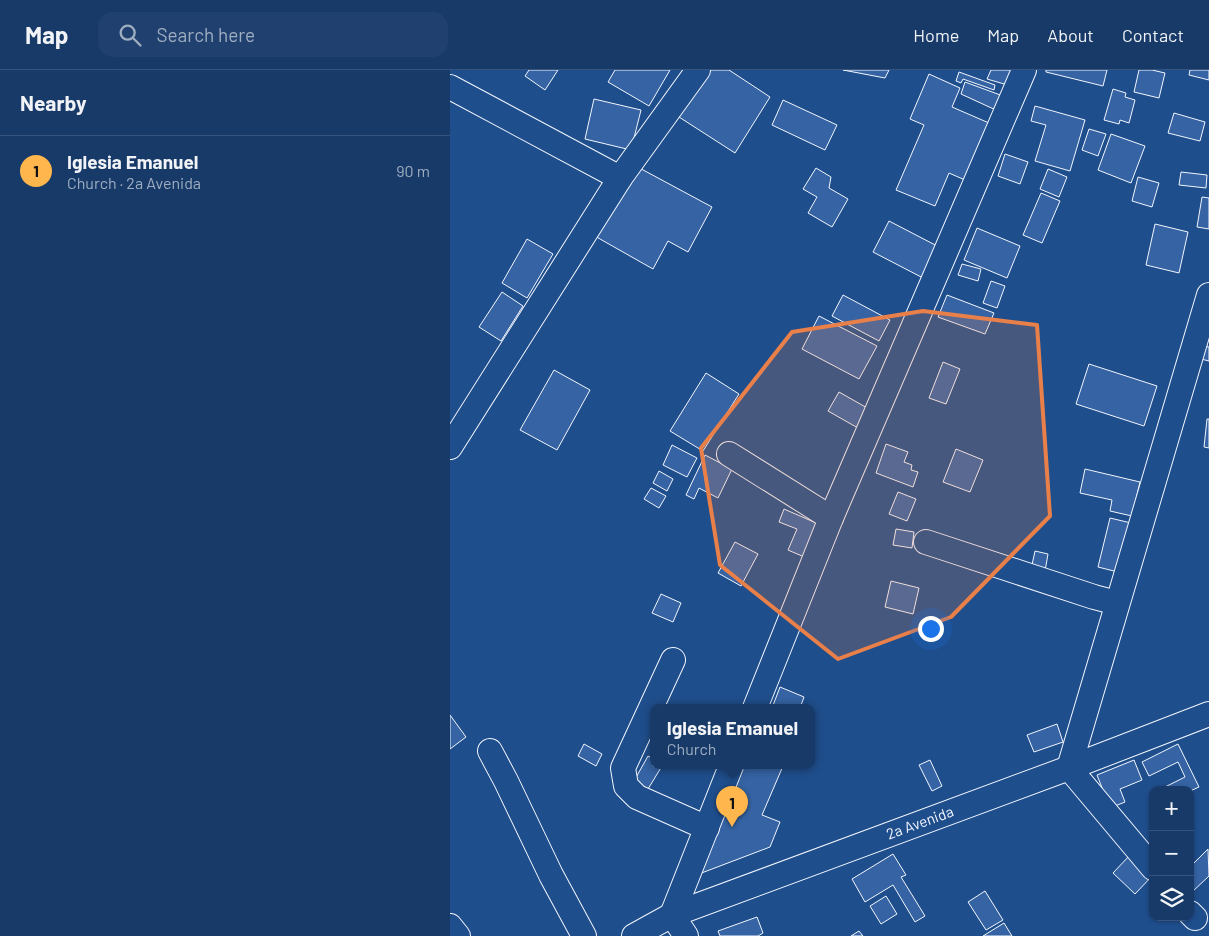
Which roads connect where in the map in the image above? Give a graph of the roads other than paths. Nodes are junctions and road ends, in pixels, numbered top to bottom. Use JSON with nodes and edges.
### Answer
{"nodes":[{"id":1,"x":698,"y":70,"type":"edge"},
{"id":2,"x":1024,"y":70,"type":"edge"},
{"id":3,"x":450,"y":87,"type":"edge"},
{"id":4,"x":620,"y":178,"type":"junction"},
{"id":5,"x":1209,"y":295,"type":"edge"},
{"id":6,"x":450,"y":447,"type":"edge"},
{"id":7,"x":729,"y":454,"type":"dead end"},
{"id":8,"x":831,"y":518,"type":"junction"},
{"id":9,"x":926,"y":542,"type":"dead end"},
{"id":10,"x":1117,"y":603,"type":"junction"},
{"id":11,"x":673,"y":660,"type":"dead end"},
{"id":12,"x":653,"y":704,"type":"edge"},
{"id":13,"x":757,"y":704,"type":"edge"},
{"id":14,"x":650,"y":710,"type":"edge"},
{"id":15,"x":1209,"y":714,"type":"edge"},
{"id":16,"x":490,"y":751,"type":"dead end"},
{"id":17,"x":1069,"y":768,"type":"junction"},
{"id":18,"x":731,"y":769,"type":"edge"},
{"id":19,"x":706,"y":828,"type":"junction"},
{"id":20,"x":1149,"y":863,"type":"edge"},
{"id":21,"x":672,"y":915,"type":"junction"},
{"id":22,"x":450,"y":926,"type":"edge"},
{"id":23,"x":458,"y":936,"type":"edge"},
{"id":24,"x":584,"y":936,"type":"edge"},
{"id":25,"x":634,"y":936,"type":"edge"},
{"id":26,"x":686,"y":936,"type":"edge"}],
"edges":[{"from":1,"to":4,"type":"street"},
{"from":2,"to":8,"type":"street"},
{"from":3,"to":4,"type":"street"},
{"from":4,"to":6,"type":"street"},
{"from":5,"to":10,"type":"street"},
{"from":7,"to":8,"type":"street"},
{"from":8,"to":13,"type":"street"},
{"from":9,"to":10,"type":"street"},
{"from":10,"to":17,"type":"street"},
{"from":11,"to":12,"type":"street"},
{"from":14,"to":19,"type":"street"},
{"from":15,"to":17,"type":"street","name":"2a Avenida"},
{"from":16,"to":24,"type":"street"},
{"from":17,"to":20,"type":"street"},
{"from":17,"to":21,"type":"street","name":"2a Avenida"},
{"from":18,"to":19,"type":"street"},
{"from":19,"to":21,"type":"street"},
{"from":21,"to":25,"type":"street","name":"2a Avenida"},
{"from":21,"to":26,"type":"street"},
{"from":22,"to":23,"type":"street"}]}
